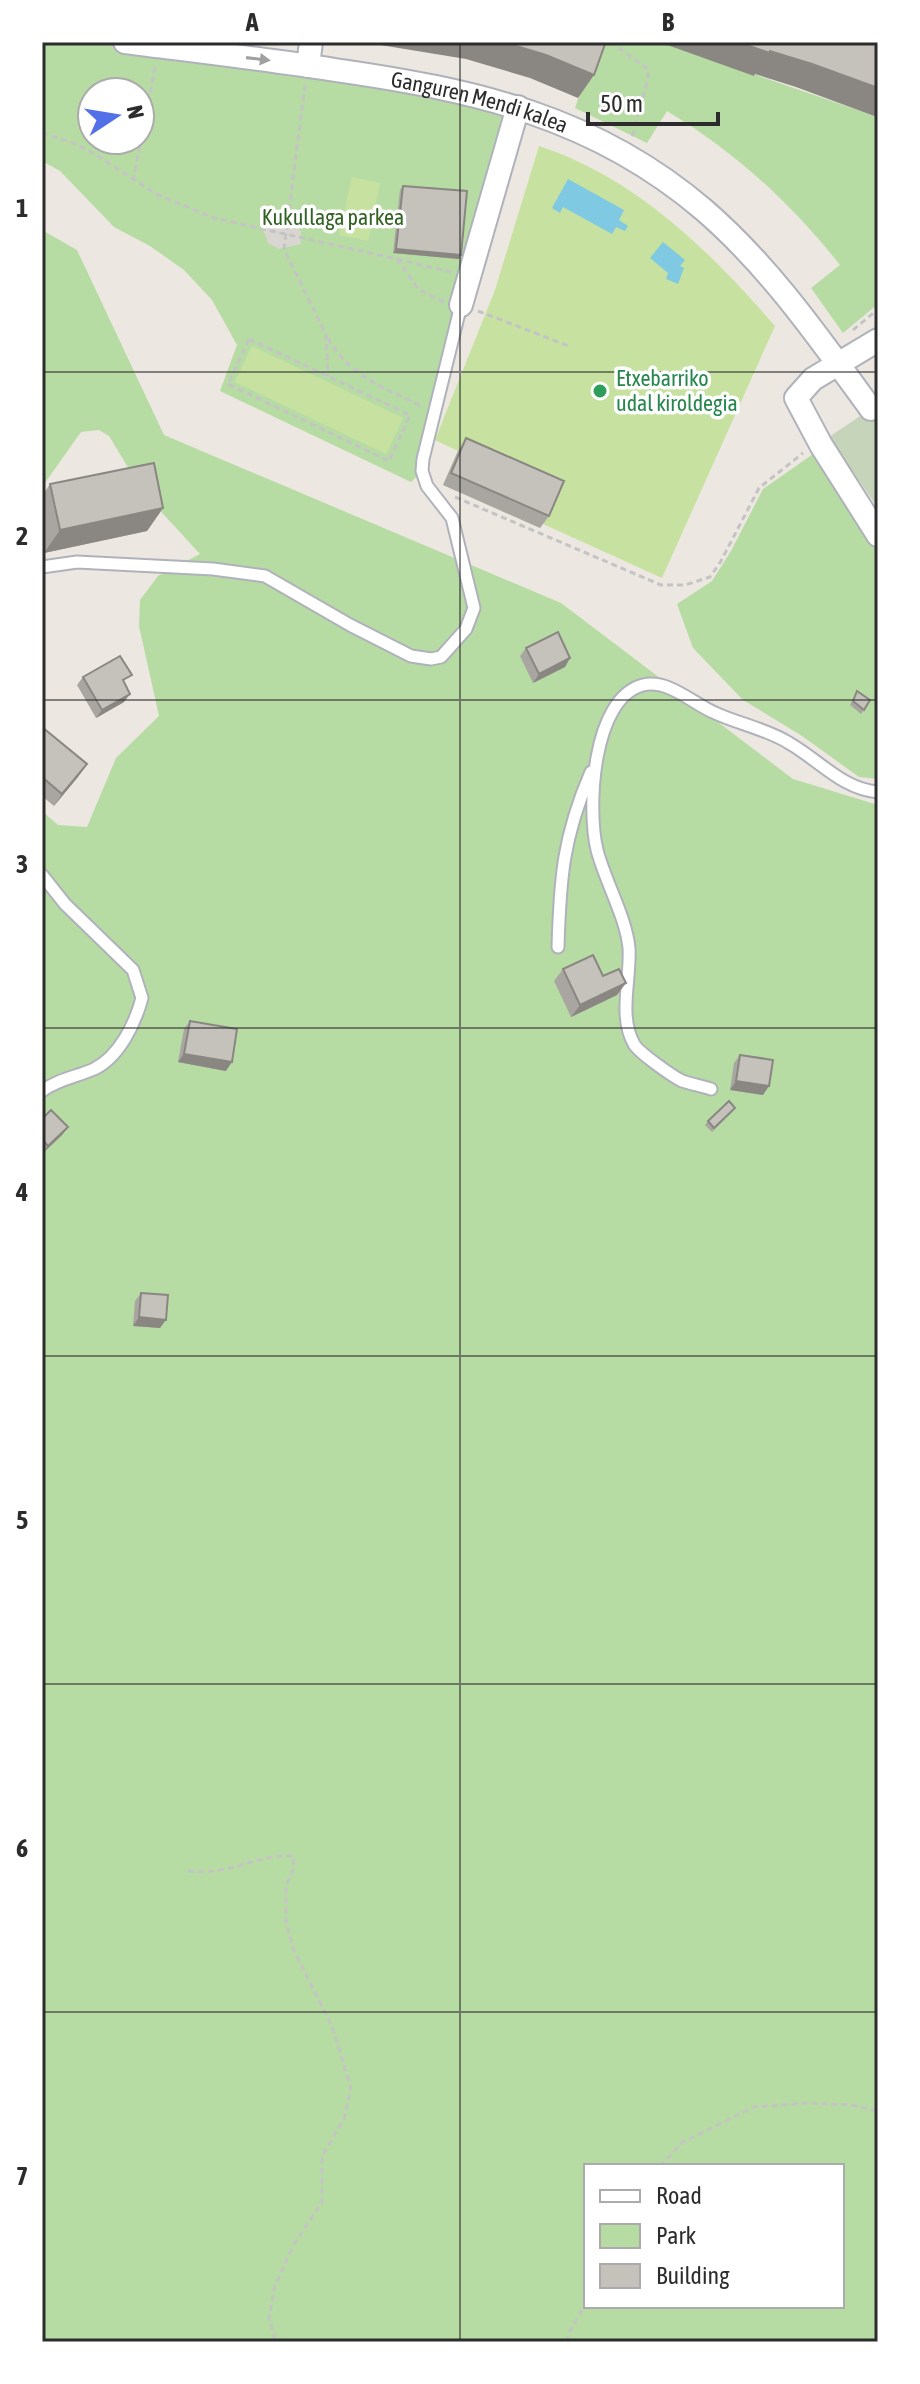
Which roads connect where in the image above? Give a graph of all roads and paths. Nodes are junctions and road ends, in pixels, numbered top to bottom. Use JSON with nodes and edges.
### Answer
{"nodes":[{"id":1,"x":125,"y":42,"type":"edge"},
{"id":2,"x":311,"y":42,"type":"edge"},
{"id":3,"x":610,"y":42,"type":"edge"},
{"id":4,"x":156,"y":63,"type":"dead end"},
{"id":5,"x":307,"y":76,"type":"junction"},
{"id":6,"x":518,"y":107,"type":"junction"},
{"id":7,"x":42,"y":133,"type":"edge"},
{"id":8,"x":626,"y":156,"type":"junction"},
{"id":9,"x":133,"y":181,"type":"junction"},
{"id":10,"x":285,"y":234,"type":"junction"},
{"id":11,"x":397,"y":259,"type":"junction"},
{"id":12,"x":468,"y":275,"type":"junction"},
{"id":13,"x":461,"y":305,"type":"junction"},
{"id":14,"x":878,"y":309,"type":"edge"},
{"id":15,"x":326,"y":335,"type":"junction"},
{"id":16,"x":878,"y":340,"type":"edge"},
{"id":17,"x":571,"y":347,"type":"dead end"},
{"id":18,"x":832,"y":356,"type":"junction"},
{"id":19,"x":328,"y":376,"type":"junction"},
{"id":20,"x":871,"y":409,"type":"dead end"},
{"id":21,"x":435,"y":413,"type":"junction"},
{"id":22,"x":821,"y":445,"type":"junction"},
{"id":23,"x":456,"y":498,"type":"dead end"},
{"id":24,"x":878,"y":535,"type":"edge"},
{"id":25,"x":42,"y":567,"type":"edge"},
{"id":26,"x":593,"y":768,"type":"junction"},
{"id":27,"x":878,"y":792,"type":"edge"},
{"id":28,"x":42,"y":875,"type":"edge"},
{"id":29,"x":558,"y":947,"type":"dead end"},
{"id":30,"x":711,"y":1089,"type":"dead end"},
{"id":31,"x":42,"y":1091,"type":"edge"},
{"id":32,"x":188,"y":1871,"type":"dead end"},
{"id":33,"x":878,"y":2111,"type":"edge"},
{"id":34,"x":662,"y":2164,"type":"edge"},
{"id":35,"x":584,"y":2307,"type":"edge"},
{"id":36,"x":276,"y":2342,"type":"edge"},
{"id":37,"x":567,"y":2342,"type":"edge"}],
"edges":[{"from":1,"to":5,"type":"street","name":"Ganguren Mendi kalea","one_way":true},
{"from":2,"to":5,"type":"street"},
{"from":3,"to":8,"type":"path"},
{"from":4,"to":9,"type":"path"},
{"from":5,"to":6,"type":"street","name":"Ganguren Mendi kalea"},
{"from":5,"to":10,"type":"path"},
{"from":6,"to":8,"type":"street","name":"Ganguren Mendi kalea"},
{"from":6,"to":12,"type":"street"},
{"from":7,"to":9,"type":"path"},
{"from":8,"to":18,"type":"street","name":"Ganguren Mendi kalea"},
{"from":9,"to":10,"type":"path"},
{"from":10,"to":11,"type":"path"},
{"from":10,"to":15,"type":"path"},
{"from":11,"to":12,"type":"path"},
{"from":11,"to":13,"type":"path"},
{"from":12,"to":13,"type":"street"},
{"from":13,"to":17,"type":"path"},
{"from":13,"to":21,"type":"lane"},
{"from":14,"to":18,"type":"path"},
{"from":15,"to":19,"type":"path"},
{"from":15,"to":21,"type":"path"},
{"from":16,"to":18,"type":"street"},
{"from":18,"to":20,"type":"street","name":"Ganguren Mendi kalea"},
{"from":18,"to":22,"type":"street"},
{"from":19,"to":19,"type":"path"},
{"from":21,"to":25,"type":"lane"},
{"from":22,"to":23,"type":"path"},
{"from":22,"to":24,"type":"street"},
{"from":26,"to":27,"type":"lane"},
{"from":26,"to":29,"type":"lane"},
{"from":26,"to":30,"type":"lane"},
{"from":28,"to":31,"type":"lane"},
{"from":32,"to":36,"type":"path"},
{"from":33,"to":34,"type":"path"},
{"from":35,"to":37,"type":"path"}]}
